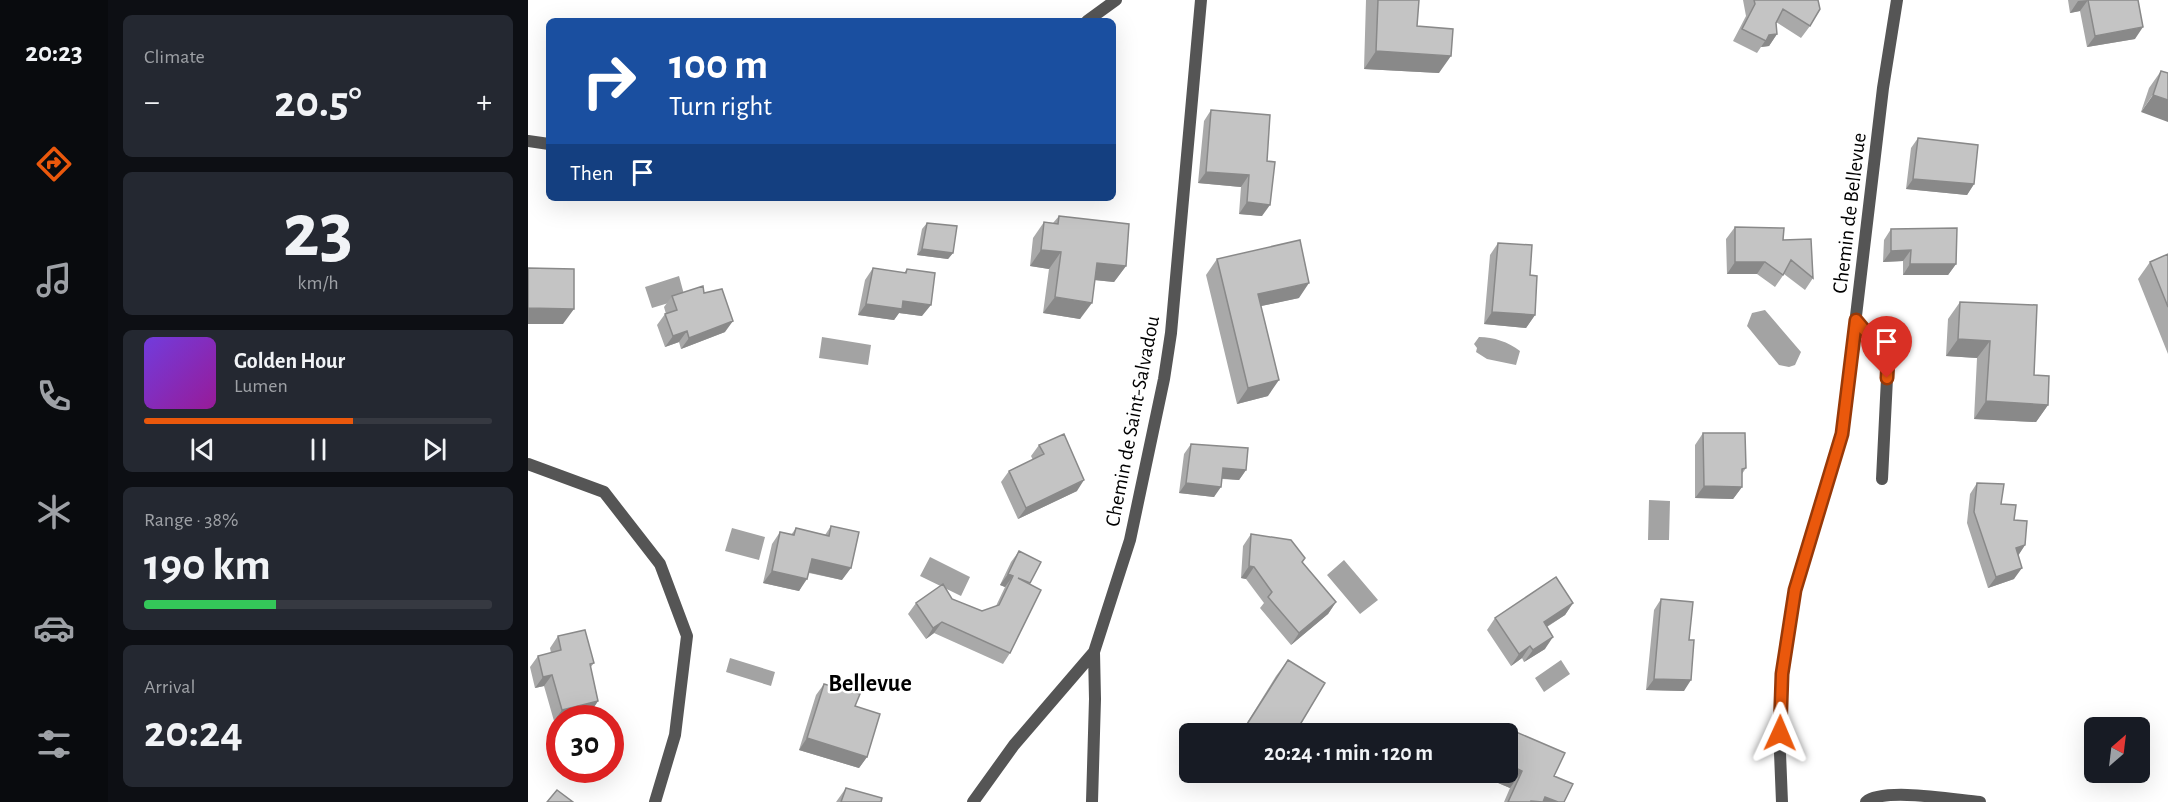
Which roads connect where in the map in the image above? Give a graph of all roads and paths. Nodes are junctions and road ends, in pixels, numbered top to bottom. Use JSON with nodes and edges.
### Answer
{"nodes":[{"id":1,"x":1116,"y":0,"type":"edge"},
{"id":2,"x":1201,"y":0,"type":"edge"},
{"id":3,"x":1897,"y":0,"type":"edge"},
{"id":4,"x":1091,"y":18,"type":"edge"},
{"id":5,"x":528,"y":141,"type":"edge"},
{"id":6,"x":546,"y":144,"type":"edge"},
{"id":7,"x":1856,"y":320,"type":"junction"},
{"id":8,"x":528,"y":464,"type":"edge"},
{"id":9,"x":1882,"y":479,"type":"dead end"},
{"id":10,"x":1094,"y":652,"type":"junction"},
{"id":11,"x":655,"y":802,"type":"edge"},
{"id":12,"x":973,"y":802,"type":"edge"},
{"id":13,"x":1092,"y":802,"type":"edge"},
{"id":14,"x":1782,"y":802,"type":"edge"},
{"id":15,"x":1866,"y":802,"type":"edge"},
{"id":16,"x":1980,"y":802,"type":"edge"}],
"edges":[{"from":1,"to":4,"type":"street"},
{"from":2,"to":10,"type":"street","name":"Chemin de Saint-Salvadou"},
{"from":3,"to":7,"type":"street","name":"Chemin de Bellevue"},
{"from":5,"to":6,"type":"street"},
{"from":7,"to":9,"type":"street"},
{"from":7,"to":14,"type":"street","name":"Chemin de Bellevue"},
{"from":8,"to":11,"type":"street"},
{"from":10,"to":12,"type":"street","name":"Chemin de Saint-Salvadou"},
{"from":10,"to":13,"type":"street"},
{"from":15,"to":16,"type":"street"}]}
